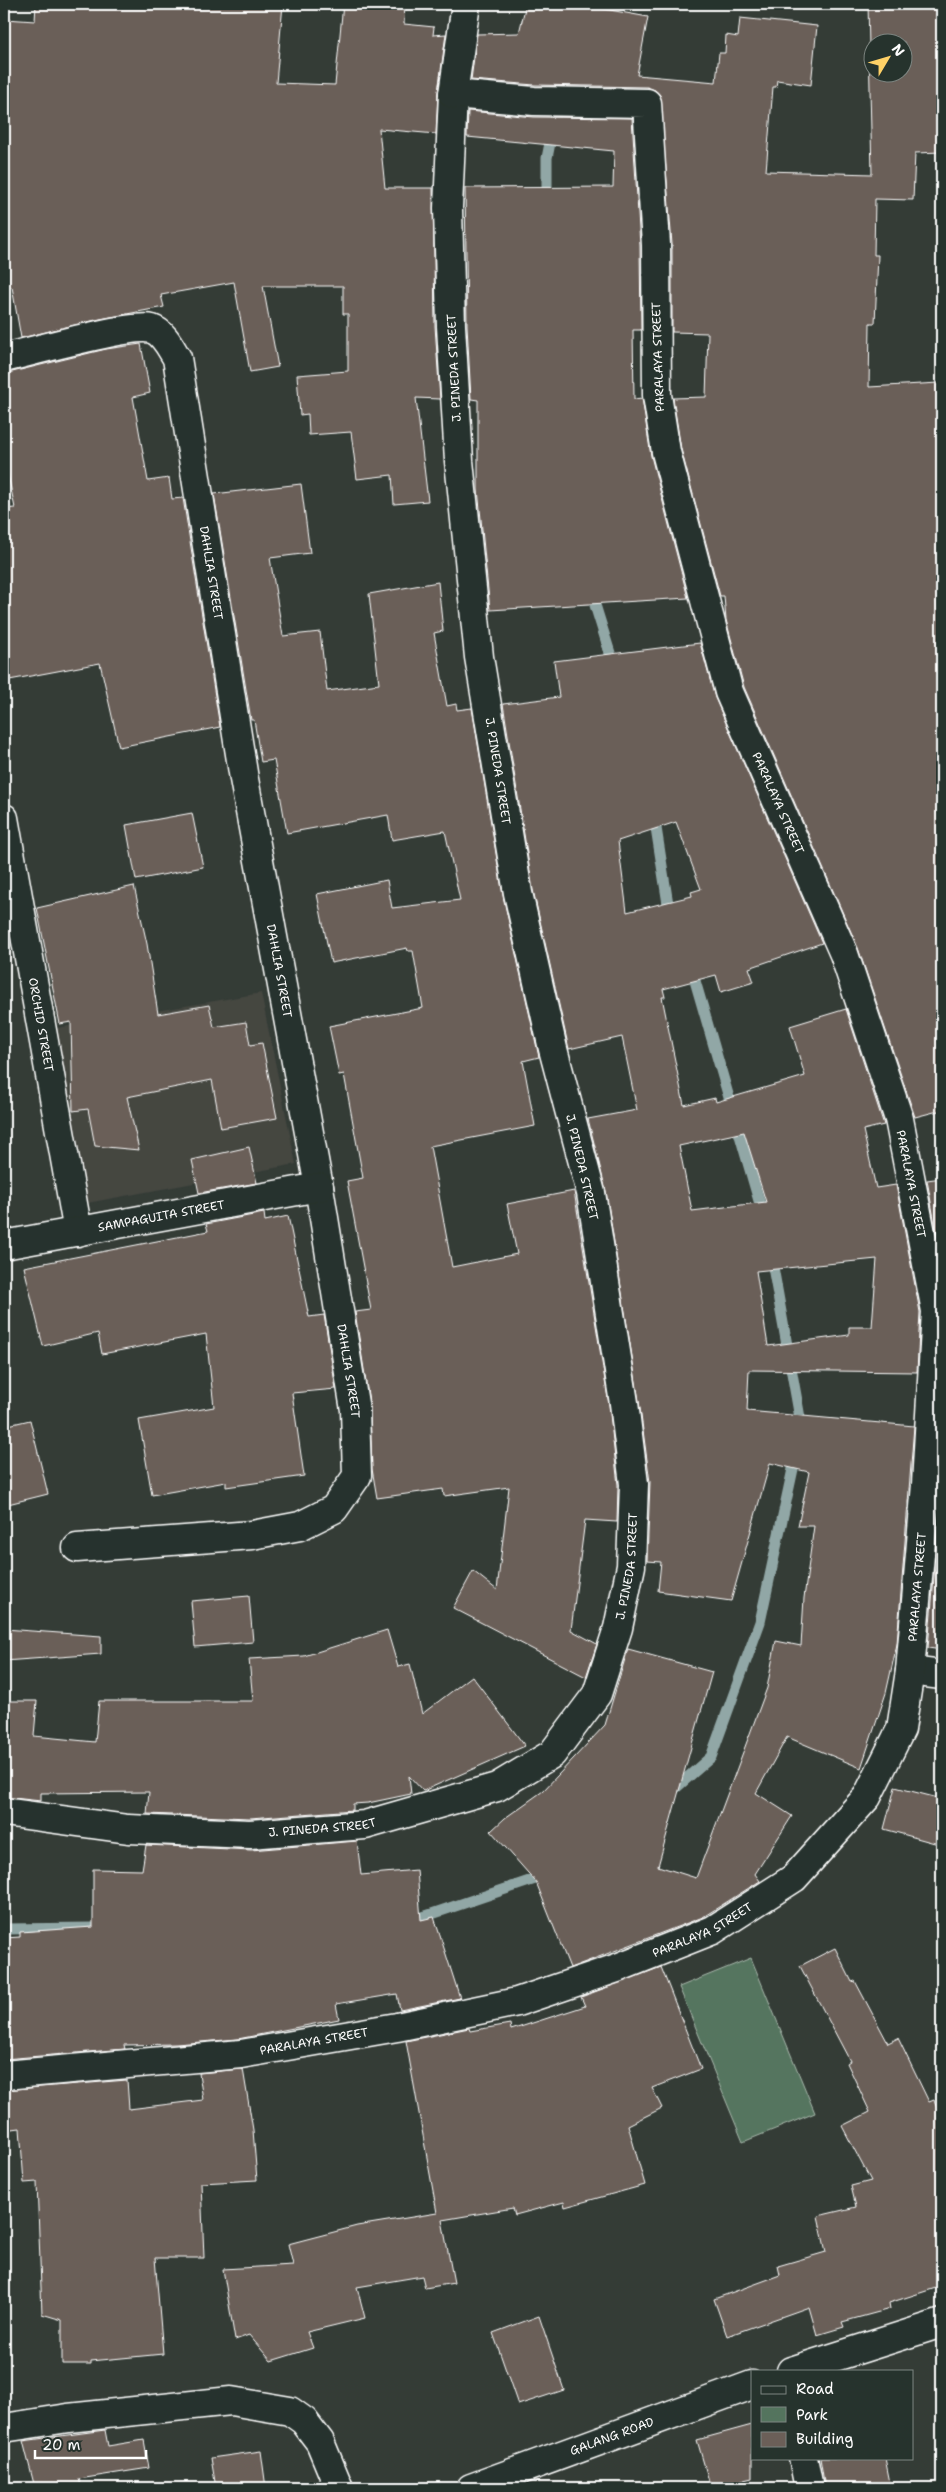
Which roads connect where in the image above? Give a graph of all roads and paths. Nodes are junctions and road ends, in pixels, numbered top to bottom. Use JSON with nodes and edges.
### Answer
{"nodes":[{"id":1,"x":466,"y":4,"type":"edge"},
{"id":2,"x":453,"y":94,"type":"junction"},
{"id":3,"x":4,"y":358,"type":"edge"},
{"id":4,"x":4,"y":818,"type":"edge"},
{"id":5,"x":319,"y":1187,"type":"junction"},
{"id":6,"x":78,"y":1232,"type":"junction"},
{"id":7,"x":4,"y":1245,"type":"edge"},
{"id":8,"x":77,"y":1548,"type":"dead end"},
{"id":9,"x":910,"y":1671,"type":"junction"},
{"id":10,"x":942,"y":1675,"type":"edge"},
{"id":11,"x":4,"y":1812,"type":"edge"},
{"id":12,"x":4,"y":2075,"type":"edge"},
{"id":13,"x":942,"y":2323,"type":"edge"},
{"id":14,"x":794,"y":2370,"type":"edge"},
{"id":15,"x":751,"y":2385,"type":"edge"},
{"id":16,"x":4,"y":2428,"type":"edge"},
{"id":17,"x":803,"y":2460,"type":"edge"},
{"id":18,"x":339,"y":2488,"type":"edge"},
{"id":19,"x":471,"y":2488,"type":"edge"},
{"id":20,"x":809,"y":2488,"type":"edge"}],
"edges":[{"from":1,"to":2,"type":"street","name":"J. PINEDA STREET"},
{"from":2,"to":9,"type":"street","name":"PARALAYA STREET"},
{"from":2,"to":11,"type":"street","name":"J. PINEDA STREET"},
{"from":3,"to":5,"type":"street","name":"DAHLIA STREET"},
{"from":4,"to":6,"type":"street","name":"ORCHID STREET"},
{"from":5,"to":6,"type":"street","name":"SAMPAGUITA STREET"},
{"from":5,"to":8,"type":"street","name":"DAHLIA STREET"},
{"from":6,"to":7,"type":"street","name":"SAMPAGUITA STREET"},
{"from":9,"to":10,"type":"street"},
{"from":9,"to":12,"type":"street","name":"PARALAYA STREET"},
{"from":13,"to":14,"type":"street"},
{"from":15,"to":19,"type":"street","name":"GALANG ROAD"},
{"from":16,"to":18,"type":"street"},
{"from":17,"to":20,"type":"street"}]}
